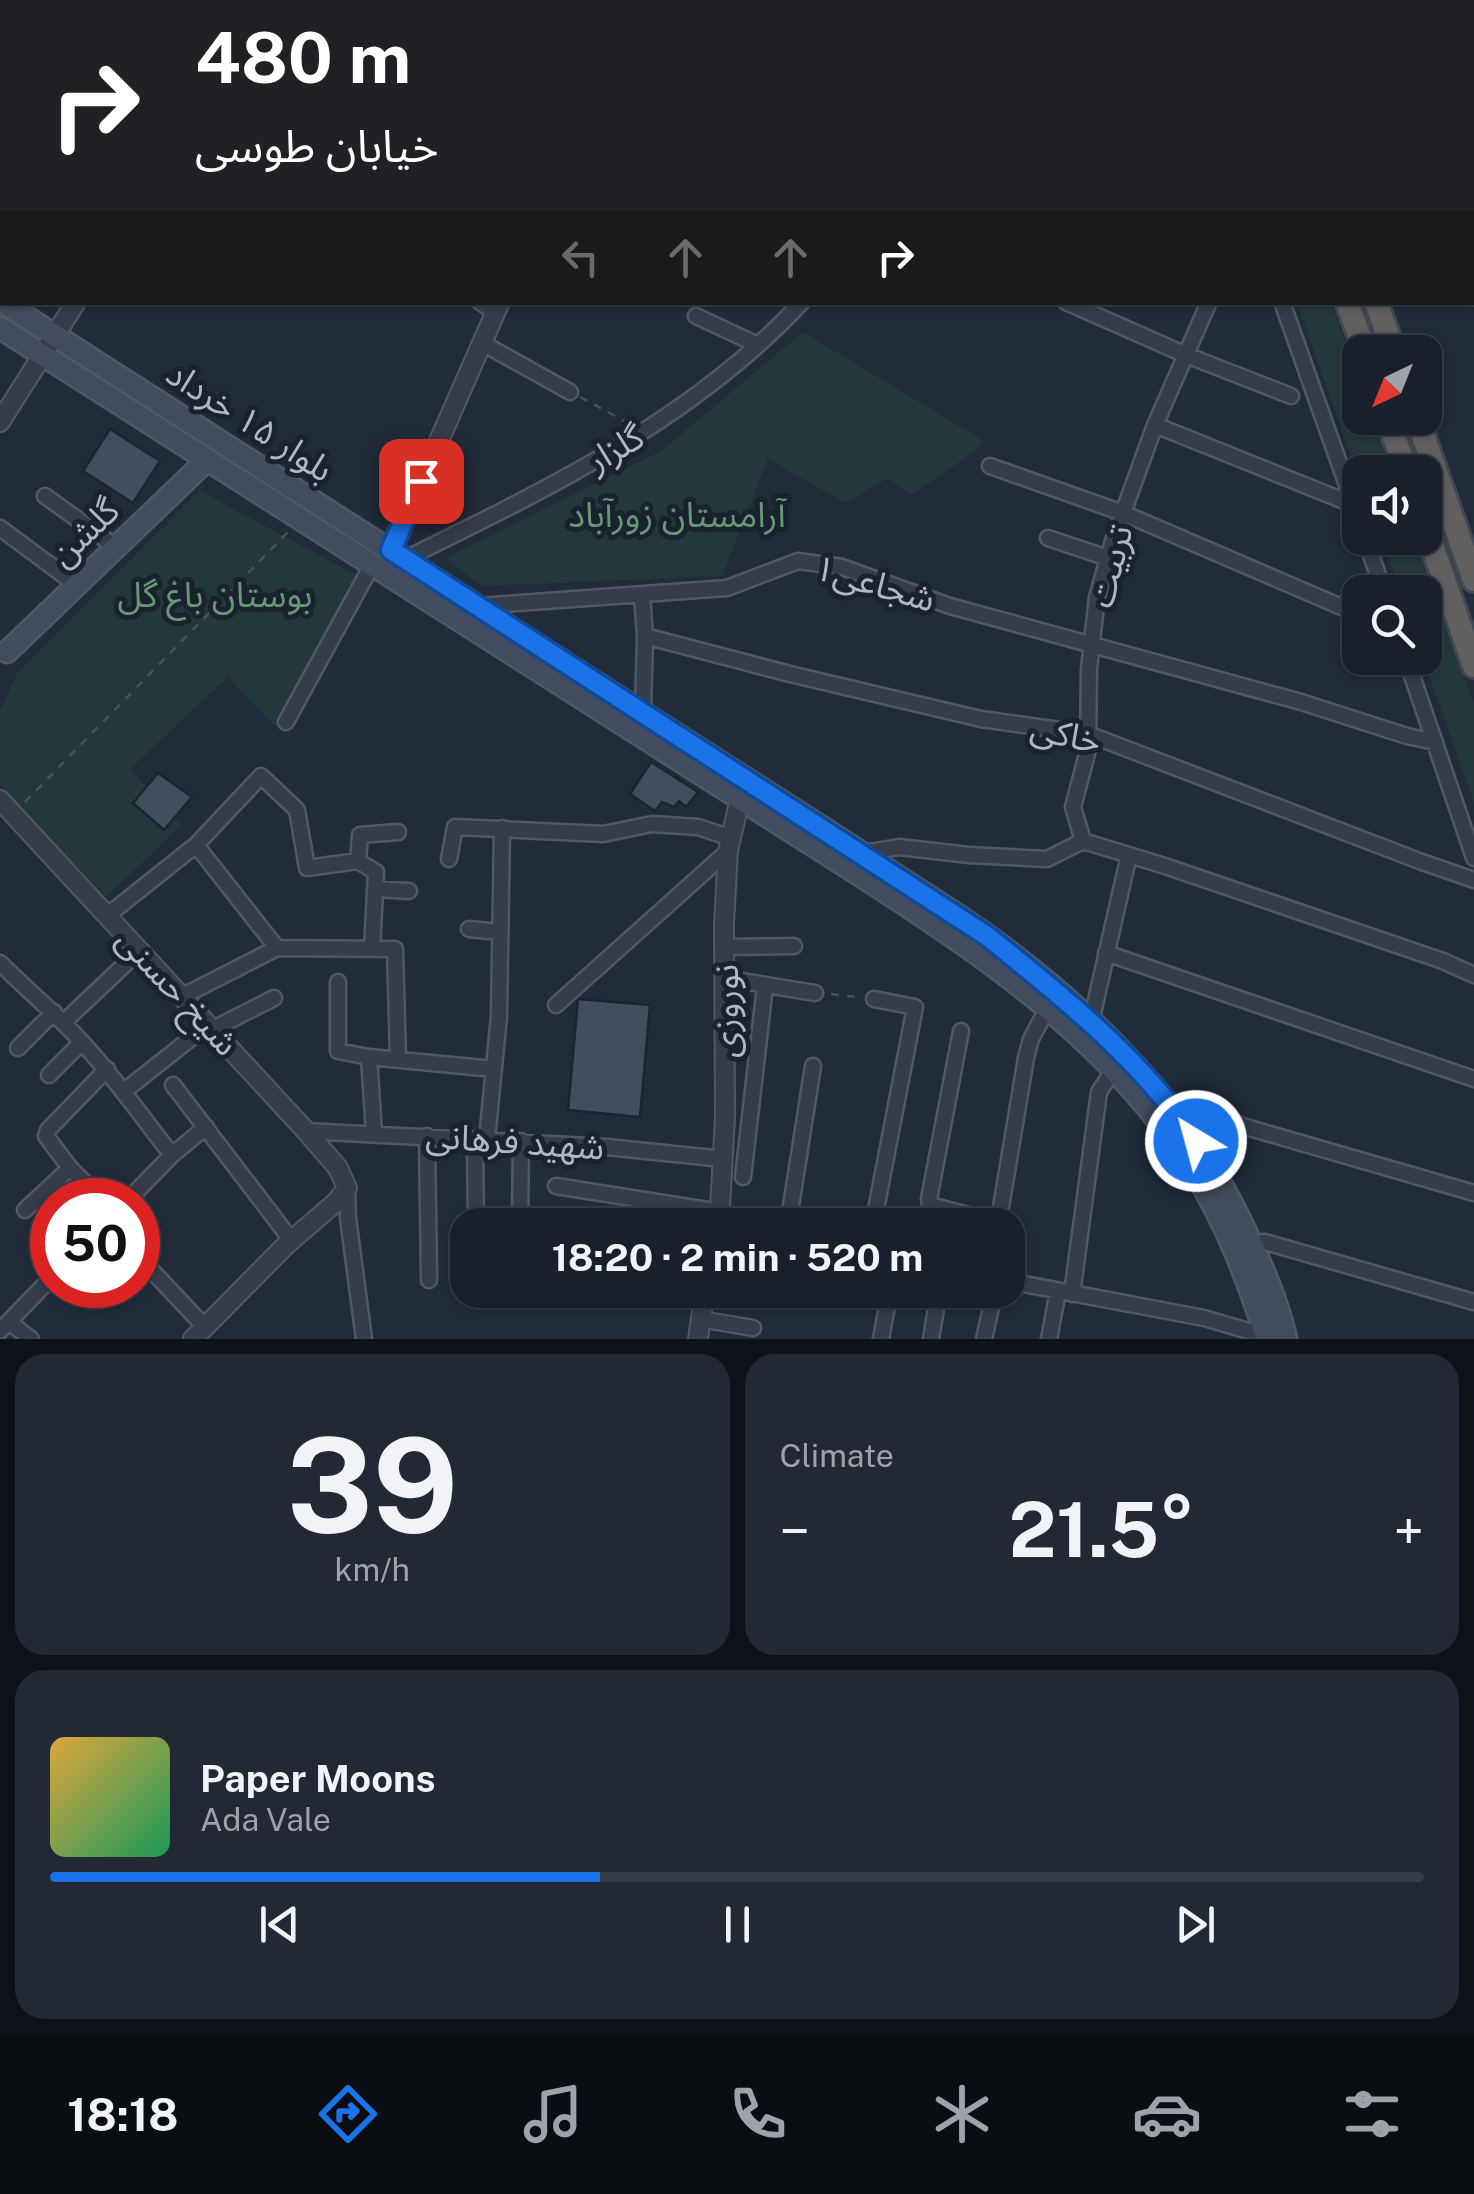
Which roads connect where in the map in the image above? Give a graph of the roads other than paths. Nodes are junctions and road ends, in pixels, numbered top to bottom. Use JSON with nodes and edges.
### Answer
{"nodes":[{"id":1,"x":7,"y":305,"type":"edge"},
{"id":2,"x":74,"y":305,"type":"edge"},
{"id":3,"x":799,"y":305,"type":"edge"},
{"id":4,"x":1073,"y":305,"type":"edge"},
{"id":5,"x":1207,"y":305,"type":"edge"},
{"id":6,"x":1283,"y":305,"type":"edge"},
{"id":7,"x":1348,"y":305,"type":"edge"},
{"id":8,"x":1377,"y":305,"type":"edge"},
{"id":9,"x":492,"y":306,"type":"edge"},
{"id":10,"x":696,"y":316,"type":"dead end"},
{"id":11,"x":0,"y":328,"type":"edge"},
{"id":12,"x":1359,"y":335,"type":"edge"},
{"id":13,"x":1388,"y":335,"type":"edge"},
{"id":14,"x":55,"y":336,"type":"junction"},
{"id":15,"x":482,"y":343,"type":"junction"},
{"id":16,"x":758,"y":345,"type":"junction"},
{"id":17,"x":43,"y":355,"type":"junction"},
{"id":18,"x":1186,"y":355,"type":"junction"},
{"id":19,"x":570,"y":392,"type":"road end"},
{"id":20,"x":1291,"y":396,"type":"dead end"},
{"id":21,"x":0,"y":422,"type":"edge"},
{"id":22,"x":1155,"y":425,"type":"junction"},
{"id":23,"x":1422,"y":435,"type":"edge"},
{"id":24,"x":206,"y":460,"type":"junction"},
{"id":25,"x":990,"y":466,"type":"dead end"},
{"id":26,"x":1342,"y":471,"type":"edge"},
{"id":27,"x":45,"y":496,"type":"dead end"},
{"id":28,"x":1342,"y":500,"type":"edge"},
{"id":29,"x":1123,"y":514,"type":"junction"},
{"id":30,"x":0,"y":528,"type":"edge"},
{"id":31,"x":1048,"y":538,"type":"dead end"},
{"id":32,"x":116,"y":547,"type":"junction"},
{"id":33,"x":398,"y":555,"type":"junction"},
{"id":34,"x":1435,"y":555,"type":"edge"},
{"id":35,"x":1108,"y":558,"type":"junction"},
{"id":36,"x":372,"y":564,"type":"junction"},
{"id":37,"x":1474,"y":580,"type":"edge"},
{"id":38,"x":77,"y":584,"type":"junction"},
{"id":39,"x":642,"y":595,"type":"junction"},
{"id":40,"x":478,"y":606,"type":"junction"},
{"id":41,"x":1342,"y":608,"type":"edge"},
{"id":42,"x":644,"y":636,"type":"junction"},
{"id":43,"x":1092,"y":644,"type":"junction"},
{"id":44,"x":2,"y":654,"type":"edge"},
{"id":45,"x":1474,"y":666,"type":"edge"},
{"id":46,"x":1412,"y":675,"type":"edge"},
{"id":47,"x":642,"y":712,"type":"junction"},
{"id":48,"x":286,"y":722,"type":"dead end"},
{"id":49,"x":1088,"y":734,"type":"junction"},
{"id":50,"x":1435,"y":742,"type":"junction"},
{"id":51,"x":677,"y":747,"type":"junction"},
{"id":52,"x":740,"y":799,"type":"junction"},
{"id":53,"x":0,"y":800,"type":"edge"},
{"id":54,"x":502,"y":828,"type":"junction"},
{"id":55,"x":398,"y":832,"type":"dead end"},
{"id":56,"x":1083,"y":841,"type":"junction"},
{"id":57,"x":196,"y":845,"type":"junction"},
{"id":58,"x":729,"y":845,"type":"junction"},
{"id":59,"x":862,"y":853,"type":"junction"},
{"id":60,"x":1129,"y":855,"type":"junction"},
{"id":61,"x":1474,"y":858,"type":"edge"},
{"id":62,"x":449,"y":859,"type":"dead end"},
{"id":63,"x":358,"y":861,"type":"junction"},
{"id":64,"x":1474,"y":880,"type":"edge"},
{"id":65,"x":375,"y":889,"type":"junction"},
{"id":66,"x":409,"y":891,"type":"dead end"},
{"id":67,"x":108,"y":916,"type":"junction"},
{"id":68,"x":469,"y":929,"type":"dead end"},
{"id":69,"x":500,"y":932,"type":"junction"},
{"id":70,"x":794,"y":946,"type":"dead end"},
{"id":71,"x":277,"y":948,"type":"junction"},
{"id":72,"x":724,"y":948,"type":"junction"},
{"id":73,"x":372,"y":949,"type":"junction"},
{"id":74,"x":140,"y":950,"type":"junction"},
{"id":75,"x":1106,"y":952,"type":"junction"},
{"id":76,"x":0,"y":963,"type":"edge"},
{"id":77,"x":1474,"y":975,"type":"edge"},
{"id":78,"x":724,"y":978,"type":"junction"},
{"id":79,"x":338,"y":982,"type":"dead end"},
{"id":80,"x":766,"y":986,"type":"junction"},
{"id":81,"x":815,"y":993,"type":"road end"},
{"id":82,"x":183,"y":996,"type":"junction"},
{"id":83,"x":274,"y":998,"type":"dead end"},
{"id":84,"x":874,"y":999,"type":"road end"},
{"id":85,"x":556,"y":1005,"type":"dead end"},
{"id":86,"x":1047,"y":1009,"type":"junction"},
{"id":87,"x":59,"y":1018,"type":"junction"},
{"id":88,"x":1091,"y":1022,"type":"junction"},
{"id":89,"x":211,"y":1026,"type":"junction"},
{"id":90,"x":961,"y":1031,"type":"dead end"},
{"id":91,"x":82,"y":1042,"type":"junction"},
{"id":92,"x":18,"y":1048,"type":"dead end"},
{"id":93,"x":368,"y":1057,"type":"junction"},
{"id":94,"x":398,"y":1060,"type":"junction"},
{"id":95,"x":813,"y":1066,"type":"dead end"},
{"id":96,"x":494,"y":1069,"type":"junction"},
{"id":97,"x":1114,"y":1069,"type":"junction"},
{"id":98,"x":107,"y":1070,"type":"junction"},
{"id":99,"x":49,"y":1075,"type":"dead end"},
{"id":100,"x":1474,"y":1080,"type":"edge"},
{"id":101,"x":173,"y":1084,"type":"dead end"},
{"id":102,"x":123,"y":1092,"type":"junction"},
{"id":103,"x":1170,"y":1105,"type":"junction"},
{"id":104,"x":206,"y":1127,"type":"junction"},
{"id":105,"x":306,"y":1130,"type":"junction"},
{"id":106,"x":374,"y":1133,"type":"junction"},
{"id":107,"x":427,"y":1136,"type":"junction"},
{"id":108,"x":481,"y":1139,"type":"junction"},
{"id":109,"x":521,"y":1142,"type":"junction"},
{"id":110,"x":172,"y":1155,"type":"junction"},
{"id":111,"x":723,"y":1159,"type":"junction"},
{"id":112,"x":70,"y":1168,"type":"junction"},
{"id":113,"x":743,"y":1177,"type":"dead end"},
{"id":114,"x":80,"y":1178,"type":"edge"},
{"id":115,"x":150,"y":1178,"type":"edge"},
{"id":116,"x":556,"y":1186,"type":"dead end"},
{"id":117,"x":347,"y":1188,"type":"junction"},
{"id":118,"x":1474,"y":1193,"type":"edge"},
{"id":119,"x":477,"y":1208,"type":"edge"},
{"id":120,"x":520,"y":1208,"type":"edge"},
{"id":121,"x":665,"y":1208,"type":"edge"},
{"id":122,"x":720,"y":1208,"type":"edge"},
{"id":123,"x":791,"y":1208,"type":"edge"},
{"id":124,"x":877,"y":1208,"type":"edge"},
{"id":125,"x":938,"y":1208,"type":"edge"},
{"id":126,"x":1000,"y":1208,"type":"edge"},
{"id":127,"x":25,"y":1210,"type":"dead end"},
{"id":128,"x":292,"y":1241,"type":"junction"},
{"id":129,"x":1252,"y":1244,"type":"junction"},
{"id":130,"x":429,"y":1280,"type":"dead end"},
{"id":131,"x":160,"y":1284,"type":"edge"},
{"id":132,"x":1025,"y":1285,"type":"edge"},
{"id":133,"x":1065,"y":1292,"type":"junction"},
{"id":134,"x":30,"y":1300,"type":"edge"},
{"id":135,"x":1474,"y":1302,"type":"edge"},
{"id":136,"x":702,"y":1308,"type":"edge"},
{"id":137,"x":886,"y":1308,"type":"edge"},
{"id":138,"x":936,"y":1308,"type":"edge"},
{"id":139,"x":991,"y":1308,"type":"edge"},
{"id":140,"x":700,"y":1319,"type":"junction"},
{"id":141,"x":4,"y":1327,"type":"edge"},
{"id":142,"x":754,"y":1328,"type":"dead end"},
{"id":143,"x":198,"y":1332,"type":"edge"},
{"id":144,"x":361,"y":1338,"type":"edge"},
{"id":145,"x":1273,"y":1338,"type":"edge"},
{"id":146,"x":31,"y":1339,"type":"edge"},
{"id":147,"x":698,"y":1339,"type":"edge"},
{"id":148,"x":880,"y":1339,"type":"edge"},
{"id":149,"x":931,"y":1339,"type":"edge"},
{"id":150,"x":984,"y":1339,"type":"edge"},
{"id":151,"x":1049,"y":1339,"type":"edge"}],
"edges":[{"from":1,"to":14,"type":"main road","name":"بلوار ۱۵ خرداد"},
{"from":2,"to":14,"type":"street"},
{"from":3,"to":16,"type":"street","name":"گلزار"},
{"from":4,"to":18,"type":"street"},
{"from":5,"to":18,"type":"street","name":"تربیت"},
{"from":6,"to":26,"type":"street"},
{"from":7,"to":12,"type":"highway"},
{"from":8,"to":13,"type":"highway"},
{"from":9,"to":15,"type":"street"},
{"from":10,"to":16,"type":"street"},
{"from":11,"to":17,"type":"main road","name":"بلوار ۱۵ خرداد"},
{"from":14,"to":17,"type":"street"},
{"from":14,"to":33,"type":"main road","name":"بلوار ۱۵ خرداد"},
{"from":15,"to":19,"type":"street"},
{"from":15,"to":33,"type":"street"},
{"from":16,"to":33,"type":"street","name":"گلزار"},
{"from":17,"to":21,"type":"street"},
{"from":17,"to":24,"type":"main road","name":"بلوار ۱۵ خرداد"},
{"from":18,"to":20,"type":"street"},
{"from":18,"to":22,"type":"street","name":"تربیت"},
{"from":22,"to":28,"type":"street"},
{"from":22,"to":29,"type":"street","name":"تربیت"},
{"from":23,"to":37,"type":"highway"},
{"from":24,"to":32,"type":"main road","name":"گلشن"},
{"from":24,"to":36,"type":"main road","name":"بلوار ۱۵ خرداد"},
{"from":25,"to":29,"type":"street"},
{"from":27,"to":32,"type":"street"},
{"from":29,"to":35,"type":"street","name":"تربیت"},
{"from":29,"to":41,"type":"street"},
{"from":30,"to":38,"type":"street"},
{"from":31,"to":35,"type":"street"},
{"from":32,"to":38,"type":"main road","name":"گلشن"},
{"from":33,"to":40,"type":"main road","name":"بلوار ۱۵ خرداد"},
{"from":34,"to":45,"type":"highway"},
{"from":35,"to":43,"type":"street","name":"تربیت"},
{"from":36,"to":48,"type":"street"},
{"from":36,"to":51,"type":"main road","name":"بلوار ۱۵ خرداد"},
{"from":38,"to":44,"type":"main road","name":"گلشن"},
{"from":39,"to":40,"type":"street","name":"شجاعی۱"},
{"from":39,"to":42,"type":"street"},
{"from":39,"to":43,"type":"street","name":"شجاعی۱"},
{"from":40,"to":47,"type":"main road","name":"بلوار ۱۵ خرداد"},
{"from":42,"to":47,"type":"street"},
{"from":42,"to":49,"type":"street","name":"خاکی"},
{"from":43,"to":49,"type":"street","name":"تربیت"},
{"from":43,"to":50,"type":"street","name":"شجاعی۱"},
{"from":46,"to":50,"type":"street"},
{"from":47,"to":51,"type":"main road","name":"بلوار ۱۵ خرداد"},
{"from":49,"to":56,"type":"street","name":"تربیت"},
{"from":49,"to":64,"type":"street","name":"خاکی"},
{"from":50,"to":61,"type":"street"},
{"from":51,"to":52,"type":"main road","name":"بلوار ۱۵ خرداد"},
{"from":51,"to":59,"type":"main road","name":"بلوار ۱۵ خرداد"},
{"from":52,"to":58,"type":"street","name":"نوروزی"},
{"from":52,"to":86,"type":"main road","name":"بلوار ۱۵ خرداد"},
{"from":53,"to":67,"type":"street","name":"شیخ حسنی"},
{"from":54,"to":58,"type":"street"},
{"from":54,"to":62,"type":"street"},
{"from":54,"to":69,"type":"street"},
{"from":55,"to":63,"type":"street"},
{"from":56,"to":59,"type":"street"},
{"from":56,"to":60,"type":"street"},
{"from":57,"to":63,"type":"street"},
{"from":57,"to":67,"type":"street"},
{"from":57,"to":71,"type":"street"},
{"from":58,"to":72,"type":"street","name":"نوروزی"},
{"from":58,"to":85,"type":"street"},
{"from":59,"to":88,"type":"main road","name":"بلوار ۱۵ خرداد"},
{"from":60,"to":75,"type":"street"},
{"from":60,"to":77,"type":"street"},
{"from":63,"to":65,"type":"street"},
{"from":65,"to":66,"type":"street"},
{"from":65,"to":73,"type":"street"},
{"from":67,"to":74,"type":"street","name":"شیخ حسنی"},
{"from":68,"to":69,"type":"street"},
{"from":69,"to":96,"type":"street"},
{"from":70,"to":72,"type":"street"},
{"from":71,"to":73,"type":"street"},
{"from":71,"to":82,"type":"street"},
{"from":72,"to":78,"type":"street","name":"نوروزی"},
{"from":73,"to":94,"type":"street"},
{"from":74,"to":82,"type":"street","name":"شیخ حسنی"},
{"from":74,"to":87,"type":"street"},
{"from":75,"to":88,"type":"street"},
{"from":75,"to":100,"type":"street"},
{"from":76,"to":87,"type":"street"},
{"from":78,"to":80,"type":"street"},
{"from":78,"to":111,"type":"street","name":"نوروزی"},
{"from":79,"to":93,"type":"street"},
{"from":80,"to":81,"type":"street"},
{"from":80,"to":113,"type":"street"},
{"from":82,"to":89,"type":"street","name":"شیخ حسنی"},
{"from":83,"to":89,"type":"street"},
{"from":84,"to":124,"type":"street"},
{"from":86,"to":97,"type":"main road","name":"بلوار ۱۵ خرداد"},
{"from":86,"to":126,"type":"street"},
{"from":87,"to":91,"type":"street"},
{"from":87,"to":92,"type":"street"},
{"from":88,"to":103,"type":"main road","name":"بلوار ۱۵ خرداد"},
{"from":89,"to":102,"type":"street"},
{"from":89,"to":105,"type":"street","name":"شیخ حسنی"},
{"from":90,"to":125,"type":"street"},
{"from":91,"to":98,"type":"street"},
{"from":91,"to":99,"type":"street"},
{"from":93,"to":94,"type":"street"},
{"from":93,"to":106,"type":"street"},
{"from":94,"to":96,"type":"street"},
{"from":95,"to":123,"type":"street"},
{"from":96,"to":108,"type":"street"},
{"from":97,"to":133,"type":"street"},
{"from":97,"to":145,"type":"main road","name":"بلوار ۱۵ خرداد"},
{"from":98,"to":102,"type":"street"},
{"from":98,"to":112,"type":"street"},
{"from":101,"to":104,"type":"street"},
{"from":102,"to":110,"type":"street"},
{"from":103,"to":118,"type":"street"},
{"from":103,"to":129,"type":"main road","name":"بلوار ۱۵ خرداد"},
{"from":104,"to":110,"type":"street"},
{"from":104,"to":128,"type":"street"},
{"from":105,"to":106,"type":"street","name":"شهید فرهانی"},
{"from":105,"to":117,"type":"street","name":"شیخ حسنی"},
{"from":106,"to":107,"type":"street","name":"شهید فرهانی"},
{"from":107,"to":108,"type":"street","name":"شهید فرهانی"},
{"from":107,"to":130,"type":"street"},
{"from":108,"to":109,"type":"street","name":"شهید فرهانی"},
{"from":108,"to":119,"type":"street"},
{"from":109,"to":111,"type":"street","name":"شهید فرهانی"},
{"from":109,"to":120,"type":"street"},
{"from":110,"to":115,"type":"street"},
{"from":111,"to":122,"type":"street","name":"نوروزی"},
{"from":112,"to":114,"type":"street"},
{"from":112,"to":127,"type":"street"},
{"from":116,"to":121,"type":"street"},
{"from":117,"to":128,"type":"street"},
{"from":117,"to":144,"type":"street"},
{"from":128,"to":143,"type":"street"},
{"from":129,"to":135,"type":"street"},
{"from":129,"to":145,"type":"main road","name":"بلوار ۱۵ خرداد"},
{"from":131,"to":143,"type":"street"},
{"from":132,"to":133,"type":"street"},
{"from":133,"to":145,"type":"street"},
{"from":133,"to":151,"type":"street"},
{"from":134,"to":141,"type":"street"},
{"from":136,"to":140,"type":"street"},
{"from":137,"to":148,"type":"street"},
{"from":138,"to":149,"type":"street"},
{"from":139,"to":150,"type":"street"},
{"from":140,"to":142,"type":"street"},
{"from":140,"to":147,"type":"street"},
{"from":141,"to":146,"type":"street"}]}
